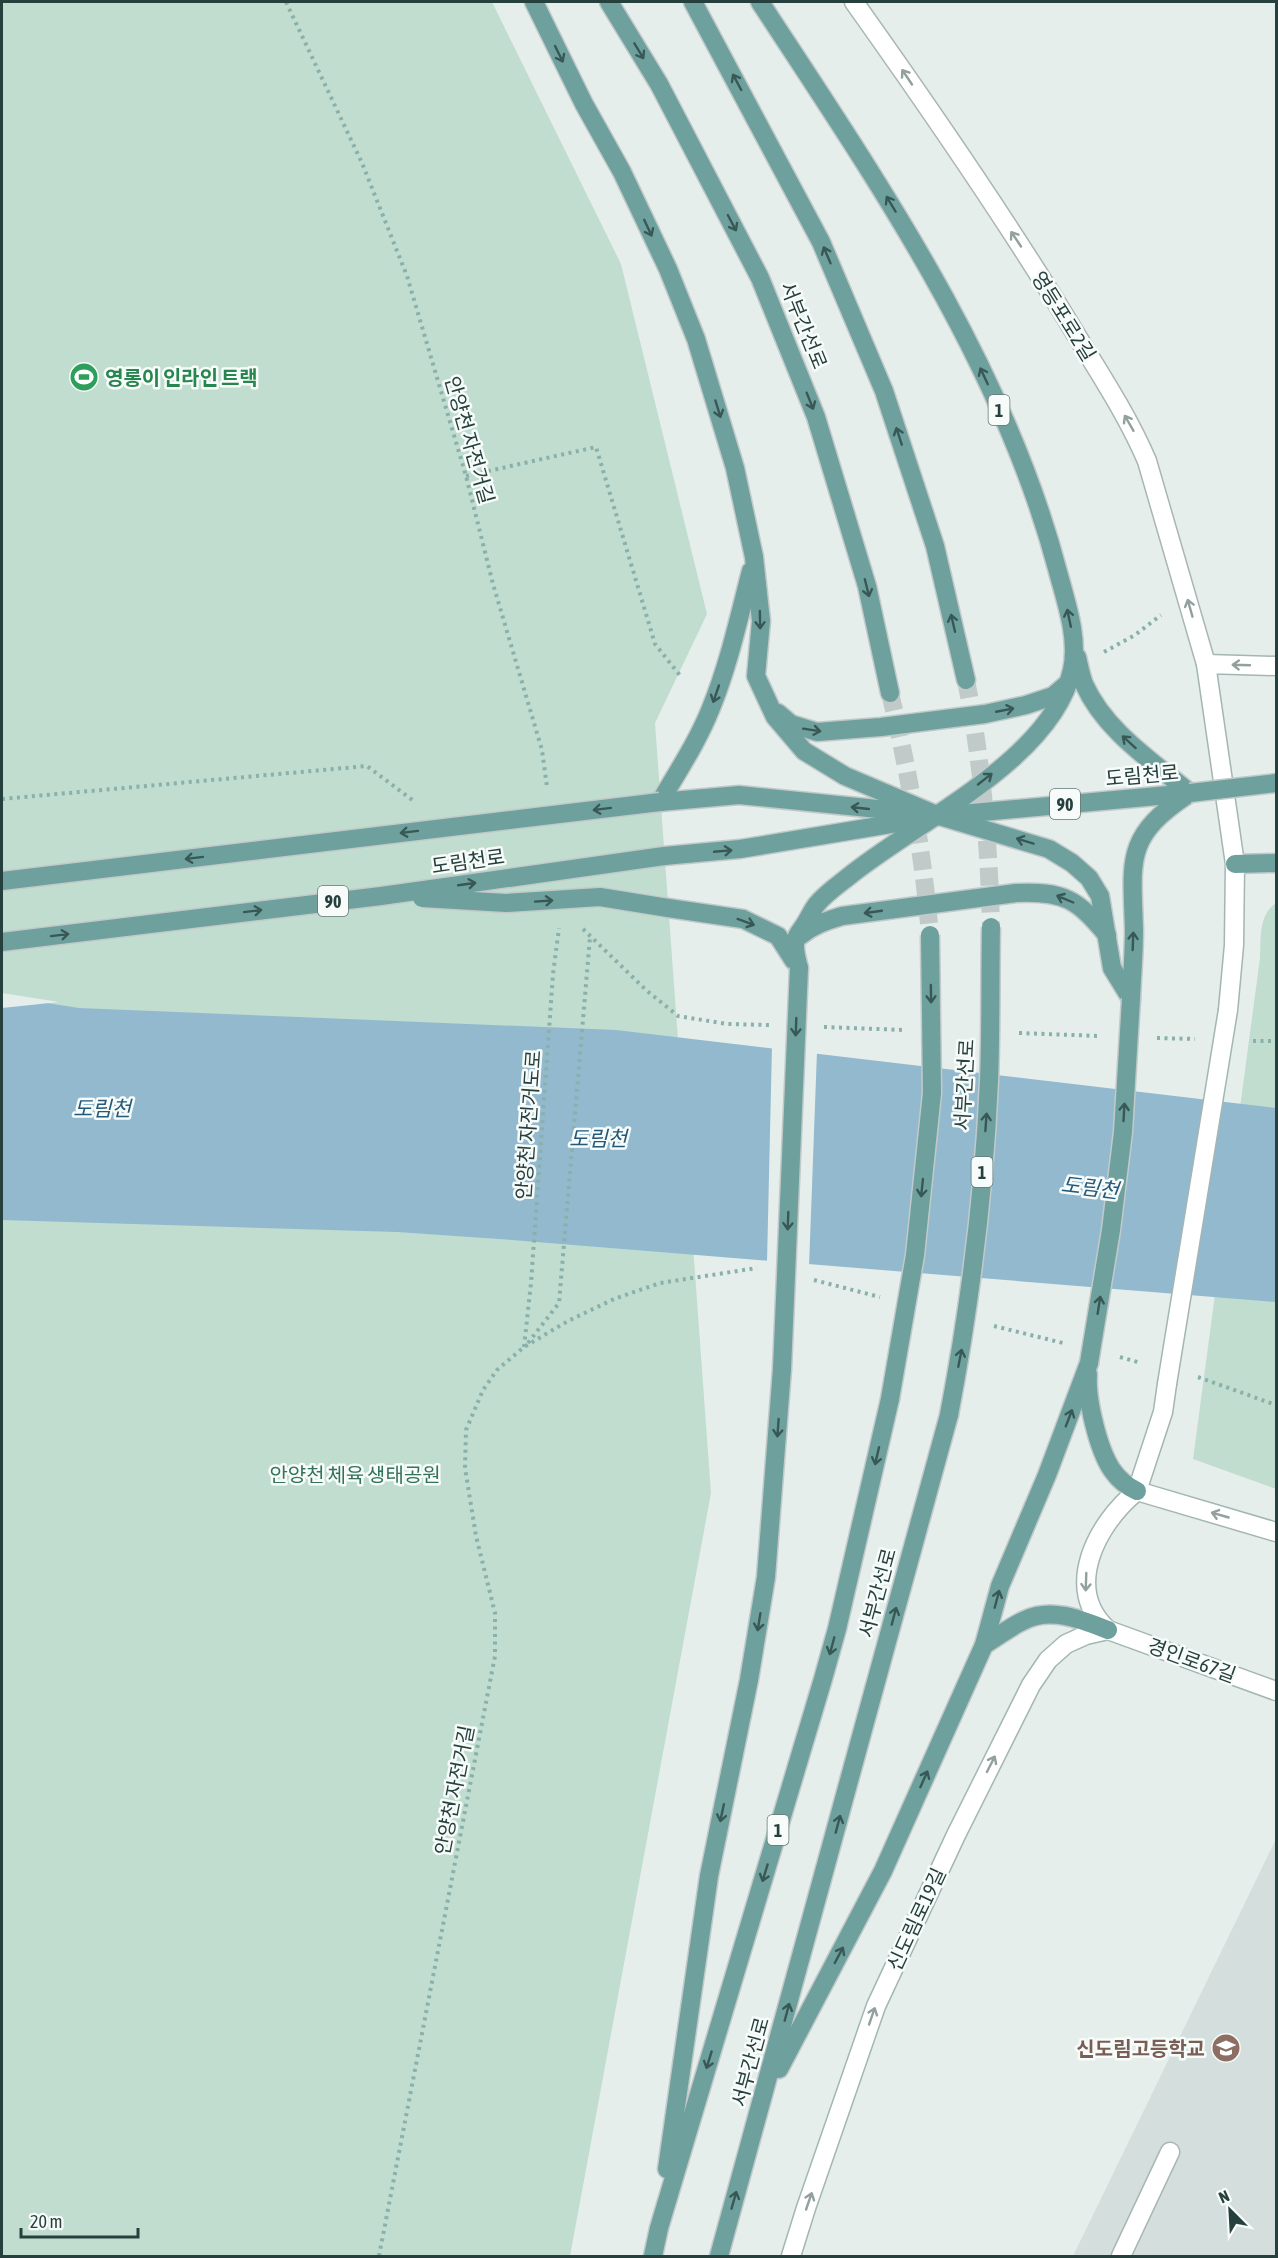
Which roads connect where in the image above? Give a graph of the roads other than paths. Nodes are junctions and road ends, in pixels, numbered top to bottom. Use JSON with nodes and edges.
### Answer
{"nodes":[{"id":1,"x":534,"y":2,"type":"edge"},
{"id":2,"x":609,"y":2,"type":"edge"},
{"id":3,"x":693,"y":2,"type":"edge"},
{"id":4,"x":760,"y":2,"type":"edge"},
{"id":5,"x":854,"y":2,"type":"edge"},
{"id":6,"x":754,"y":557,"type":"junction"},
{"id":7,"x":1074,"y":649,"type":"junction"},
{"id":8,"x":1206,"y":664,"type":"junction"},
{"id":9,"x":1276,"y":666,"type":"edge"},
{"id":10,"x":966,"y":680,"type":"tunnel mouth"},
{"id":11,"x":1069,"y":682,"type":"junction"},
{"id":12,"x":890,"y":693,"type":"tunnel mouth"},
{"id":13,"x":765,"y":698,"type":"junction"},
{"id":14,"x":1276,"y":783,"type":"edge"},
{"id":15,"x":1190,"y":793,"type":"junction"},
{"id":16,"x":660,"y":802,"type":"junction"},
{"id":17,"x":939,"y":816,"type":"junction"},
{"id":18,"x":1276,"y":863,"type":"edge"},
{"id":19,"x":1236,"y":864,"type":"junction"},
{"id":20,"x":2,"y":881,"type":"edge"},
{"id":21,"x":381,"y":896,"type":"junction"},
{"id":22,"x":990,"y":927,"type":"tunnel mouth"},
{"id":23,"x":930,"y":935,"type":"tunnel mouth"},
{"id":24,"x":1108,"y":937,"type":"junction"},
{"id":25,"x":795,"y":940,"type":"junction"},
{"id":26,"x":2,"y":942,"type":"edge"},
{"id":27,"x":799,"y":968,"type":"junction"},
{"id":28,"x":1131,"y":999,"type":"junction"},
{"id":29,"x":1089,"y":1363,"type":"junction"},
{"id":30,"x":1137,"y":1491,"type":"junction"},
{"id":31,"x":1276,"y":1532,"type":"edge"},
{"id":32,"x":1108,"y":1629,"type":"junction"},
{"id":33,"x":984,"y":1645,"type":"junction"},
{"id":34,"x":1276,"y":1691,"type":"edge"},
{"id":35,"x":763,"y":2100,"type":"junction"},
{"id":36,"x":1170,"y":2152,"type":"dead end"},
{"id":37,"x":659,"y":2228,"type":"junction"},
{"id":38,"x":653,"y":2256,"type":"edge"},
{"id":39,"x":719,"y":2256,"type":"edge"},
{"id":40,"x":791,"y":2256,"type":"edge"},
{"id":41,"x":1121,"y":2256,"type":"edge"}],
"edges":[{"from":1,"to":6,"type":"main road","one_way":true},
{"from":2,"to":12,"type":"main road","name":"서부간선로","one_way":true},
{"from":10,"to":3,"type":"main road","one_way":true},
{"from":7,"to":4,"type":"main road","number":"1","one_way":true},
{"from":8,"to":5,"type":"street","name":"영등포로2길","one_way":true},
{"from":6,"to":13,"type":"main road","one_way":true},
{"from":6,"to":16,"type":"main road","one_way":true},
{"from":7,"to":11,"type":"main road","number":"1"},
{"from":15,"to":7,"type":"main road","number":"1","one_way":true},
{"from":9,"to":8,"type":"street","one_way":true},
{"from":8,"to":19,"type":"street","name":"영등포로2길"},
{"from":13,"to":11,"type":"main road","one_way":true},
{"from":17,"to":11,"type":"main road","number":"1","one_way":true},
{"from":13,"to":17,"type":"main road"},
{"from":14,"to":15,"type":"main road","name":"도림천로","number":"90","bridge":true},
{"from":15,"to":17,"type":"main road","name":"도림천로","number":"90"},
{"from":28,"to":15,"type":"main road","one_way":true},
{"from":17,"to":16,"type":"main road","name":"도림천로","number":"90","one_way":true},
{"from":16,"to":20,"type":"main road","name":"도림천로","number":"90","one_way":true,"bridge":true},
{"from":21,"to":17,"type":"main road","name":"도림천로","number":"90","one_way":true,"bridge":true},
{"from":24,"to":17,"type":"main road","one_way":true},
{"from":17,"to":25,"type":"main road","number":"1"},
{"from":18,"to":19,"type":"main road"},
{"from":19,"to":30,"type":"street","name":"영등포로2길","bridge":true},
{"from":26,"to":21,"type":"main road","name":"도림천로","number":"90","one_way":true,"bridge":true},
{"from":21,"to":27,"type":"main road","one_way":true,"bridge":true},
{"from":35,"to":22,"type":"main road","name":"서부간선로","number":"1","one_way":true,"bridge":true},
{"from":23,"to":37,"type":"main road","name":"서부간선로","number":"1","one_way":true,"bridge":true},
{"from":24,"to":25,"type":"main road","one_way":true},
{"from":24,"to":28,"type":"main road"},
{"from":25,"to":27,"type":"main road","number":"1"},
{"from":27,"to":37,"type":"main road","number":"1","one_way":true,"bridge":true},
{"from":29,"to":28,"type":"main road","number":"1","one_way":true,"bridge":true},
{"from":29,"to":30,"type":"main road"},
{"from":33,"to":29,"type":"main road","number":"1","one_way":true},
{"from":31,"to":30,"type":"street","one_way":true},
{"from":30,"to":32,"type":"street","one_way":true},
{"from":32,"to":33,"type":"main road"},
{"from":32,"to":34,"type":"street","name":"경인로67길"},
{"from":40,"to":32,"type":"street","name":"신도림로19길","one_way":true},
{"from":35,"to":33,"type":"main road","number":"1","one_way":true},
{"from":39,"to":35,"type":"main road","name":"서부간선로","number":"1","one_way":true},
{"from":36,"to":41,"type":"street"},
{"from":37,"to":38,"type":"main road","name":"서부간선로","number":"1"}]}
